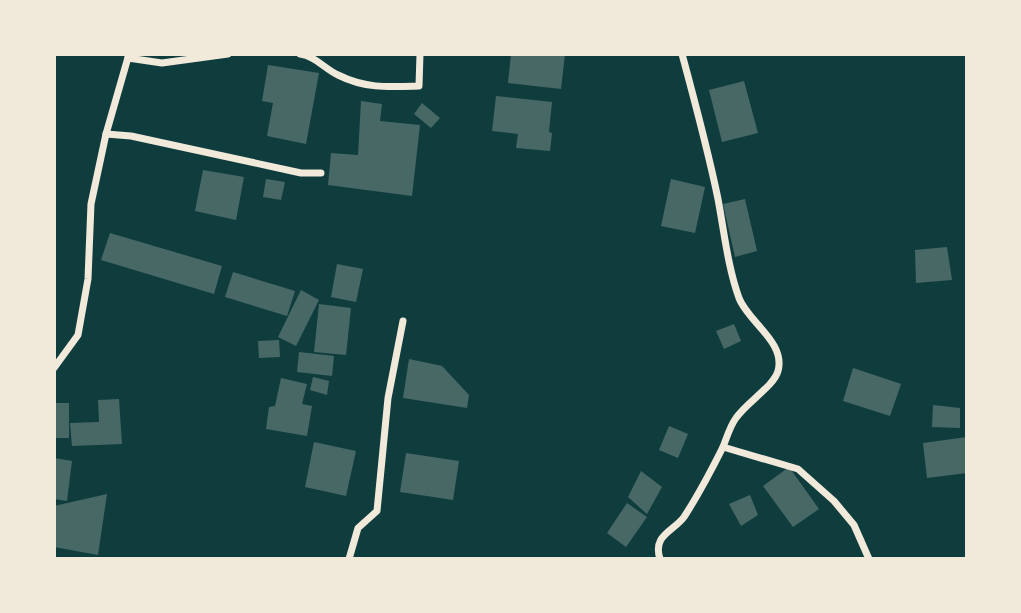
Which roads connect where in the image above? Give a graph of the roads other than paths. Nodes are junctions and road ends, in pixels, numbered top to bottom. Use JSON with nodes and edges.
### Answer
{"nodes":[{"id":1,"x":228,"y":54,"type":"edge"},
{"id":2,"x":300,"y":54,"type":"edge"},
{"id":3,"x":420,"y":54,"type":"edge"},
{"id":4,"x":682,"y":54,"type":"edge"},
{"id":5,"x":129,"y":56,"type":"edge"},
{"id":6,"x":106,"y":134,"type":"junction"},
{"id":7,"x":321,"y":173,"type":"dead end"},
{"id":8,"x":403,"y":321,"type":"dead end"},
{"id":9,"x":54,"y":368,"type":"edge"},
{"id":10,"x":723,"y":447,"type":"junction"},
{"id":11,"x":349,"y":559,"type":"edge"},
{"id":12,"x":660,"y":559,"type":"edge"},
{"id":13,"x":869,"y":559,"type":"edge"}],
"edges":[{"from":1,"to":5,"type":"street"},
{"from":2,"to":3,"type":"street"},
{"from":4,"to":10,"type":"street"},
{"from":5,"to":6,"type":"street"},
{"from":6,"to":7,"type":"street"},
{"from":6,"to":9,"type":"street"},
{"from":8,"to":11,"type":"street"},
{"from":10,"to":12,"type":"street"},
{"from":10,"to":13,"type":"street"}]}
